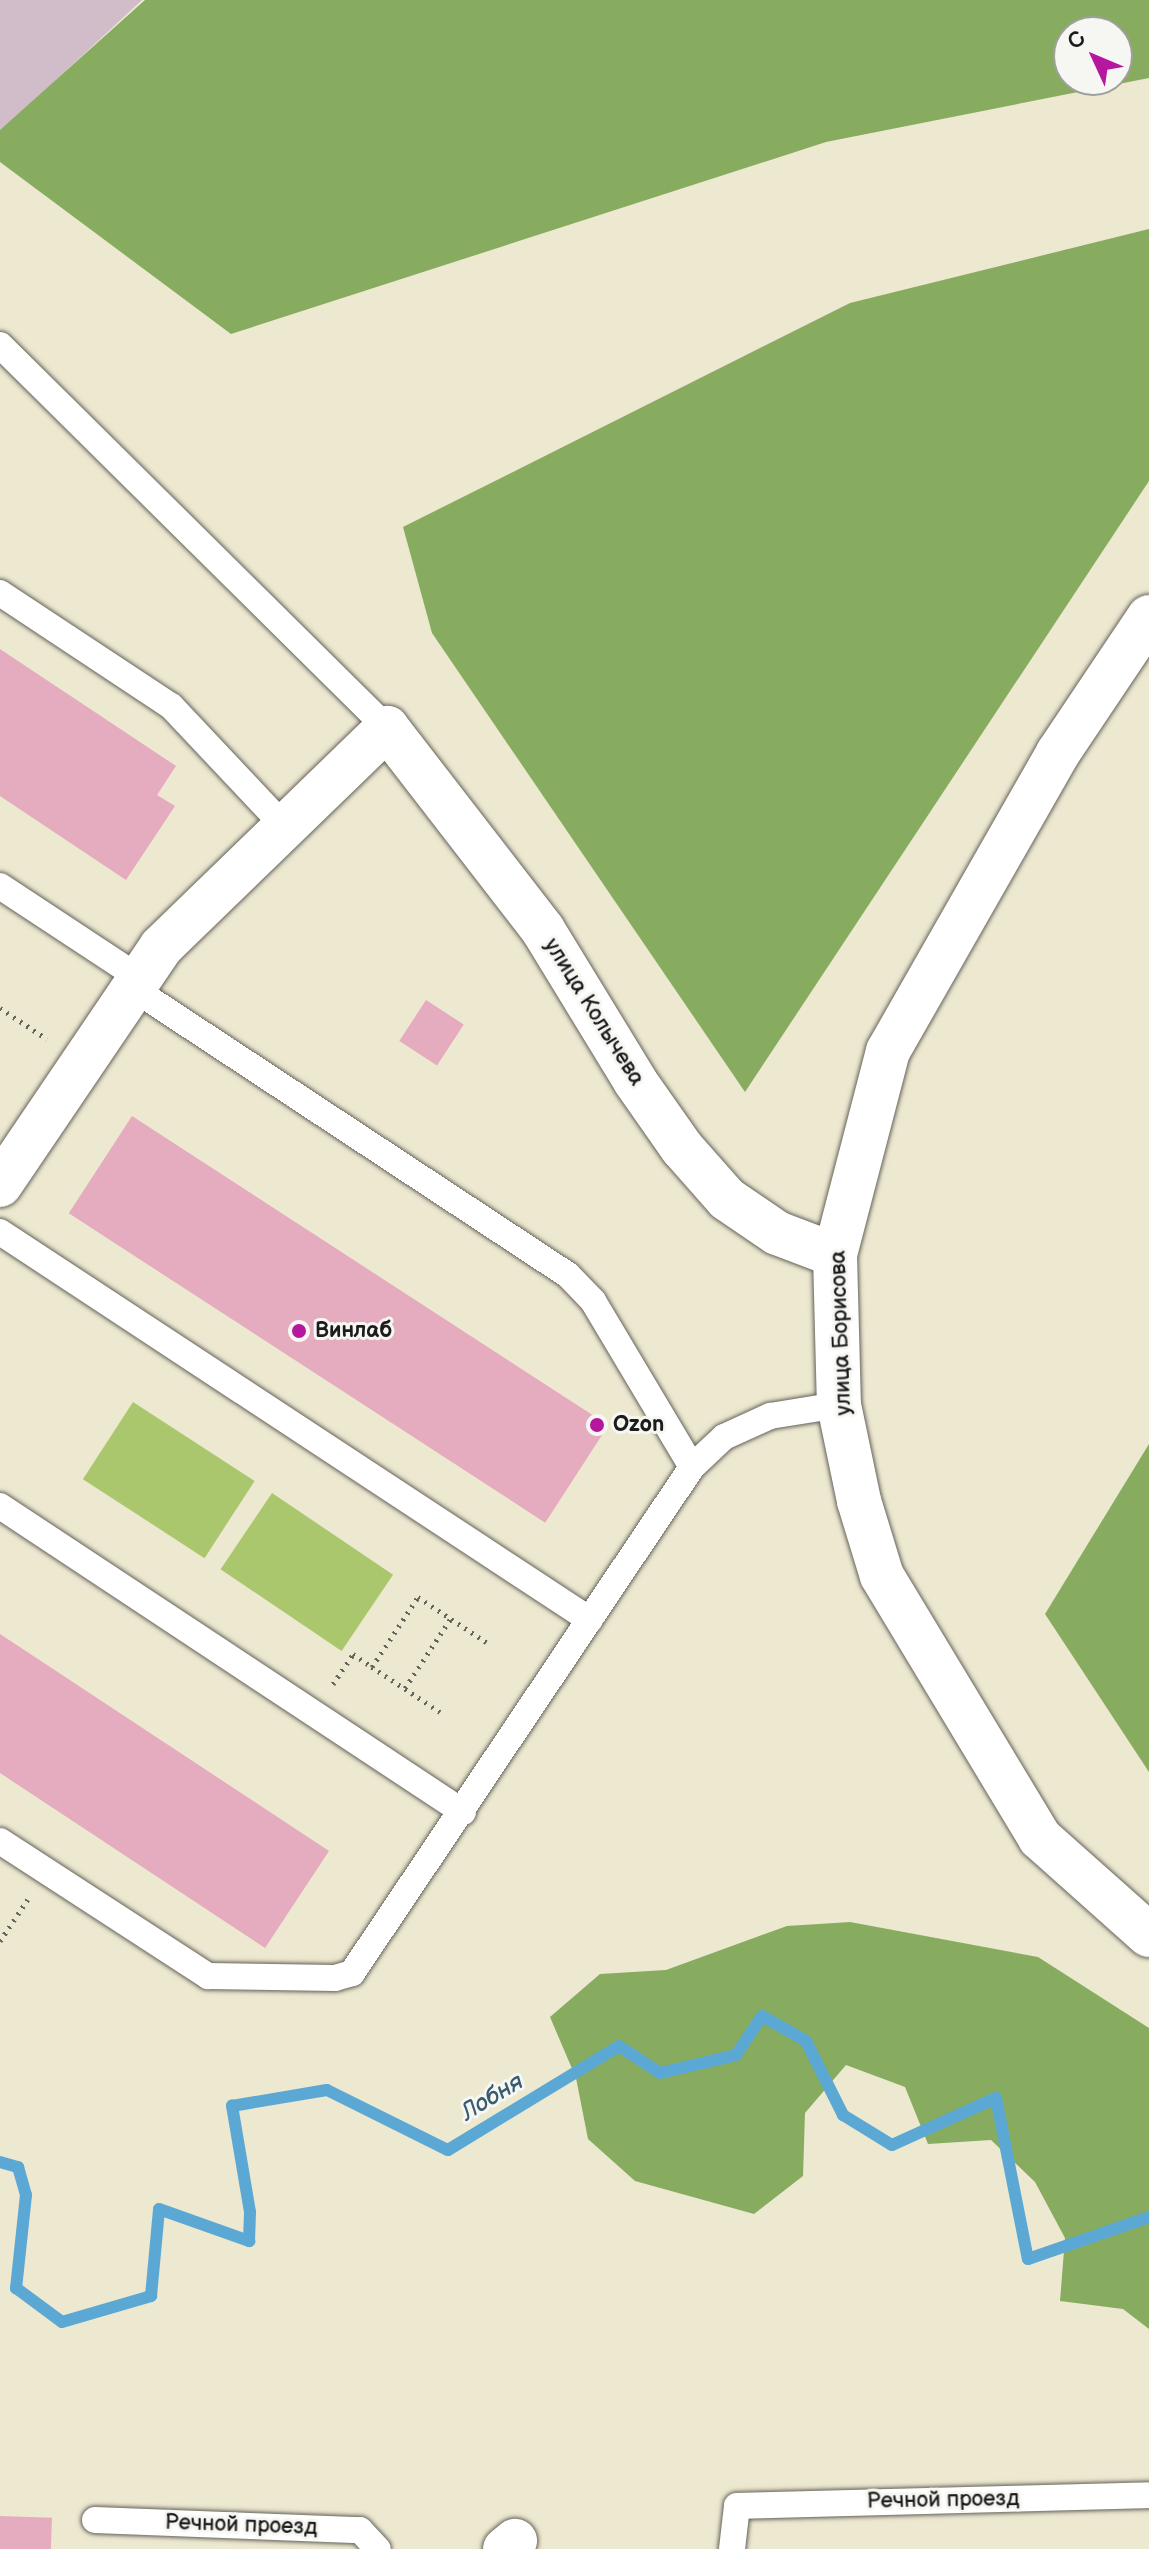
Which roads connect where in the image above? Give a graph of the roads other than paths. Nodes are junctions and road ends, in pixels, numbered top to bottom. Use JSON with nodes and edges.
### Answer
{"nodes":[{"id":1,"x":0,"y":345,"type":"edge"},
{"id":2,"x":0,"y":593,"type":"edge"},
{"id":3,"x":1149,"y":617,"type":"edge"},
{"id":4,"x":387,"y":728,"type":"junction"},
{"id":5,"x":284,"y":826,"type":"junction"},
{"id":6,"x":0,"y":886,"type":"edge"},
{"id":7,"x":135,"y":982,"type":"junction"},
{"id":8,"x":0,"y":1185,"type":"edge"},
{"id":9,"x":0,"y":1232,"type":"edge"},
{"id":10,"x":835,"y":1255,"type":"junction"},
{"id":11,"x":839,"y":1405,"type":"junction"},
{"id":12,"x":692,"y":1467,"type":"junction"},
{"id":13,"x":0,"y":1506,"type":"edge"},
{"id":14,"x":590,"y":1620,"type":"junction"},
{"id":15,"x":463,"y":1812,"type":"junction"},
{"id":16,"x":0,"y":1841,"type":"edge"},
{"id":17,"x":1149,"y":1935,"type":"edge"},
{"id":18,"x":1149,"y":2495,"type":"edge"},
{"id":19,"x":95,"y":2520,"type":"dead end"},
{"id":20,"x":378,"y":2549,"type":"edge"},
{"id":21,"x":732,"y":2549,"type":"edge"}],
"edges":[{"from":1,"to":4,"type":"lane"},
{"from":2,"to":5,"type":"lane"},
{"from":3,"to":10,"type":"street","name":"улица Борисова"},
{"from":4,"to":5,"type":"street"},
{"from":4,"to":10,"type":"street","name":"улица Колычева"},
{"from":5,"to":7,"type":"street"},
{"from":6,"to":7,"type":"lane"},
{"from":7,"to":8,"type":"street"},
{"from":7,"to":12,"type":"lane"},
{"from":9,"to":14,"type":"lane"},
{"from":10,"to":11,"type":"street","name":"улица Борисова"},
{"from":11,"to":12,"type":"lane"},
{"from":11,"to":17,"type":"street","name":"улица Борисова"},
{"from":12,"to":14,"type":"lane"},
{"from":13,"to":15,"type":"lane"},
{"from":14,"to":15,"type":"lane"},
{"from":15,"to":16,"type":"lane"},
{"from":18,"to":21,"type":"lane","name":"Речной проезд"},
{"from":19,"to":20,"type":"lane","name":"Речной проезд"}]}
